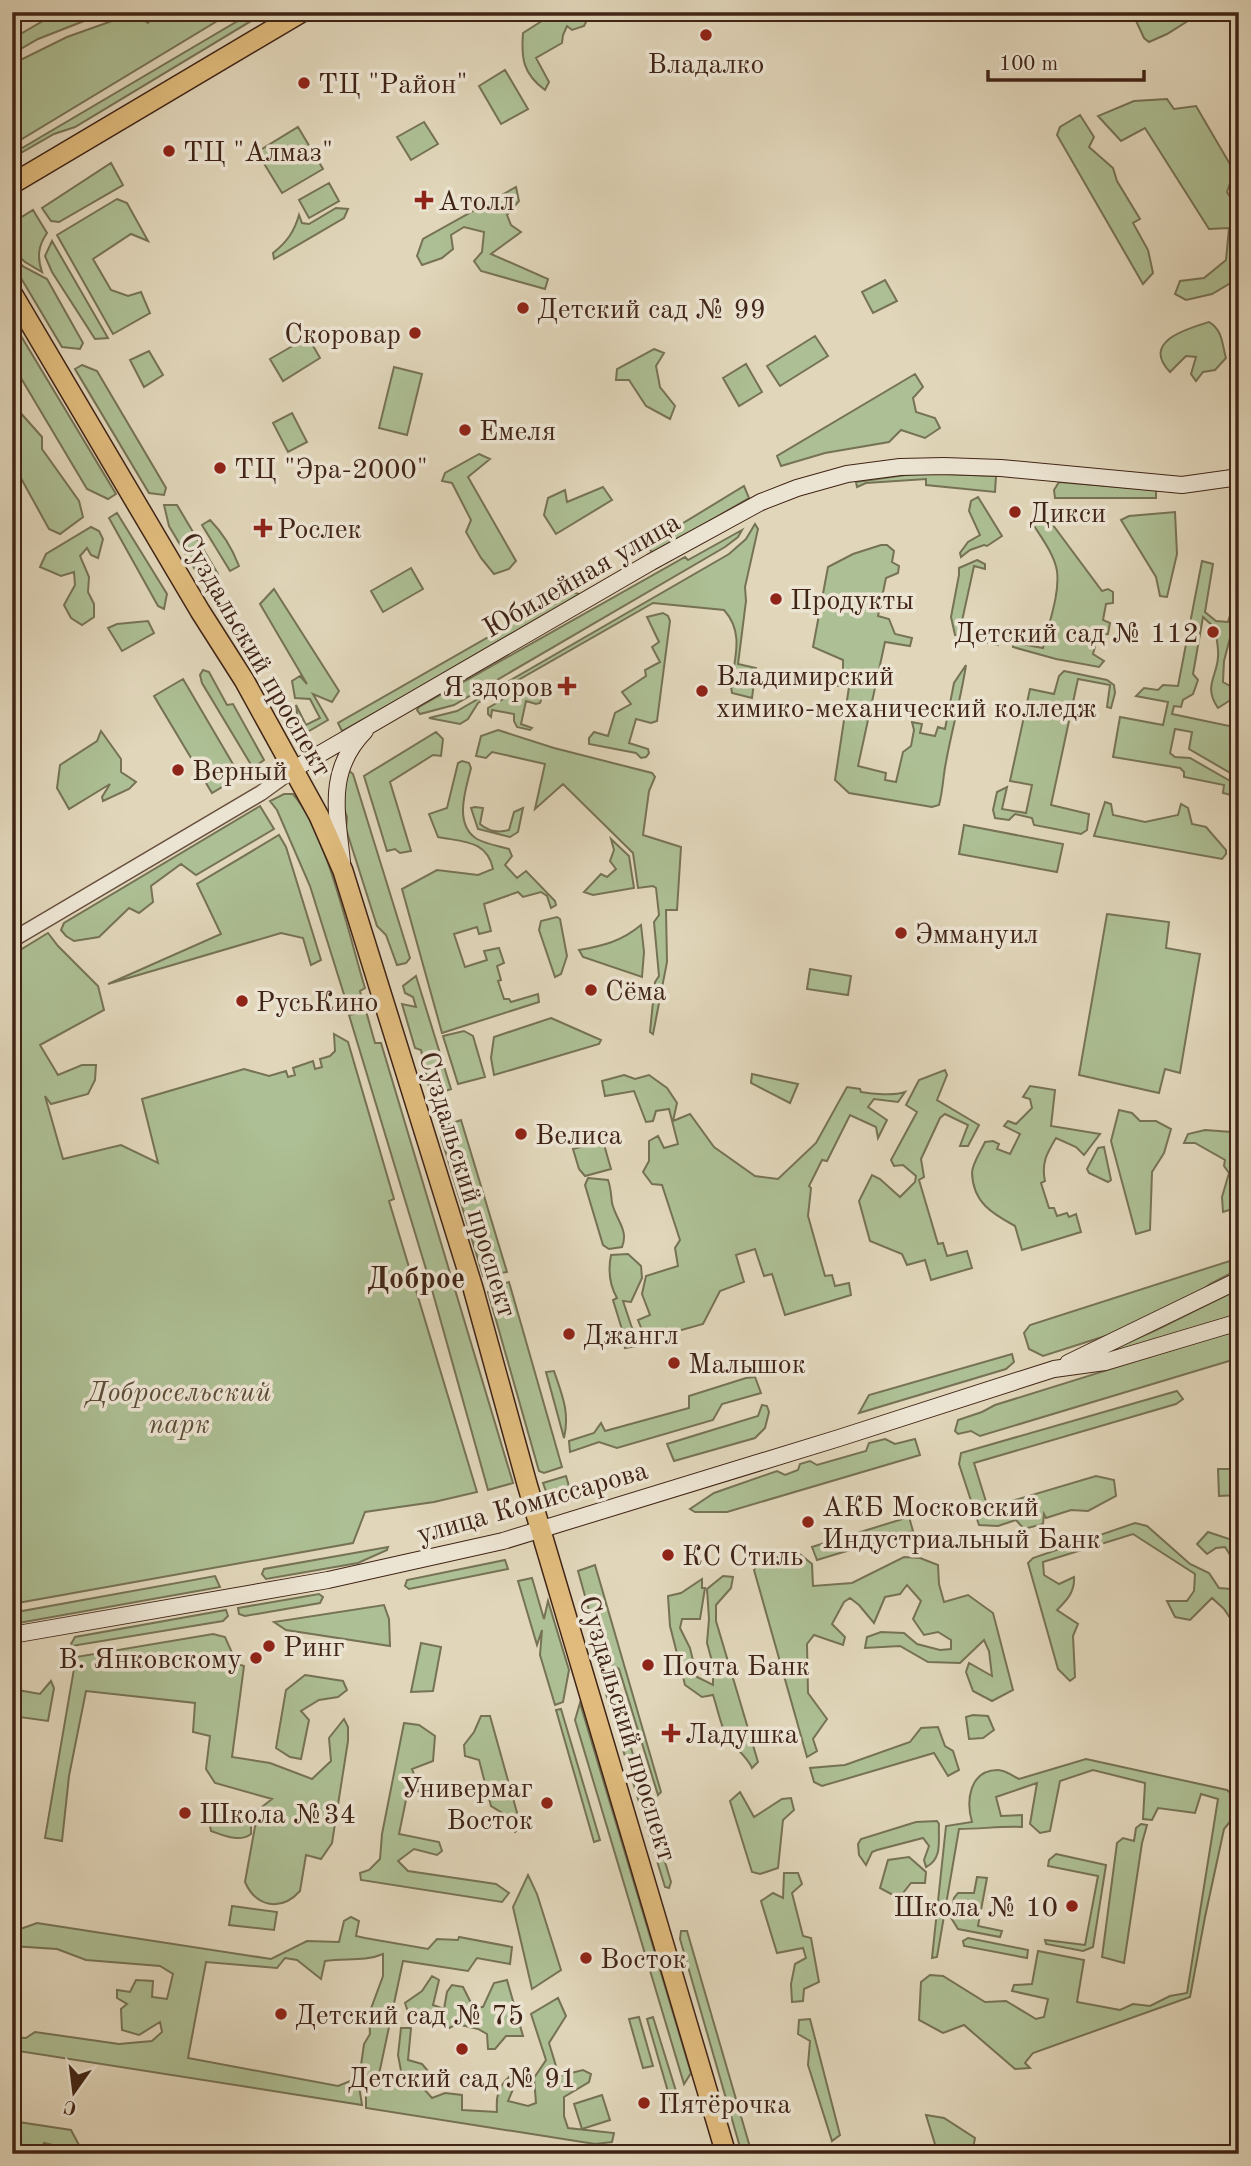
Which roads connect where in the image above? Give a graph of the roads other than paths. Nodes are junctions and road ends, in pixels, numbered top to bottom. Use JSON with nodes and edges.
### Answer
{"nodes":[{"id":1,"x":302,"y":12,"type":"edge"},
{"id":2,"x":12,"y":184,"type":"edge"},
{"id":3,"x":12,"y":293,"type":"edge"},
{"id":4,"x":1239,"y":478,"type":"edge"},
{"id":5,"x":375,"y":721,"type":"junction"},
{"id":6,"x":294,"y":769,"type":"junction"},
{"id":7,"x":343,"y":871,"type":"junction"},
{"id":8,"x":12,"y":940,"type":"edge"},
{"id":9,"x":1239,"y":1280,"type":"edge"},
{"id":10,"x":1239,"y":1322,"type":"edge"},
{"id":11,"x":1054,"y":1369,"type":"junction"},
{"id":12,"x":540,"y":1530,"type":"junction"},
{"id":13,"x":12,"y":1635,"type":"edge"},
{"id":14,"x":726,"y":2154,"type":"edge"}],
"edges":[{"from":1,"to":2,"type":"main road"},
{"from":3,"to":6,"type":"main road","name":"Суздальский проспект"},
{"from":4,"to":5,"type":"main road","name":"Юбилейная улица"},
{"from":5,"to":6,"type":"main road","name":"Юбилейная улица"},
{"from":5,"to":7,"type":"main road"},
{"from":6,"to":7,"type":"main road","name":"Суздальский проспект"},
{"from":6,"to":8,"type":"street","name":"Юбилейная улица"},
{"from":7,"to":12,"type":"main road","name":"Суздальский проспект"},
{"from":9,"to":11,"type":"main road","name":"улица Комиссарова"},
{"from":10,"to":11,"type":"main road","name":"улица Комиссарова"},
{"from":11,"to":12,"type":"main road","name":"улица Комиссарова"},
{"from":12,"to":13,"type":"main road","name":"улица Комиссарова"},
{"from":12,"to":14,"type":"main road","name":"Суздальский проспект"}]}
